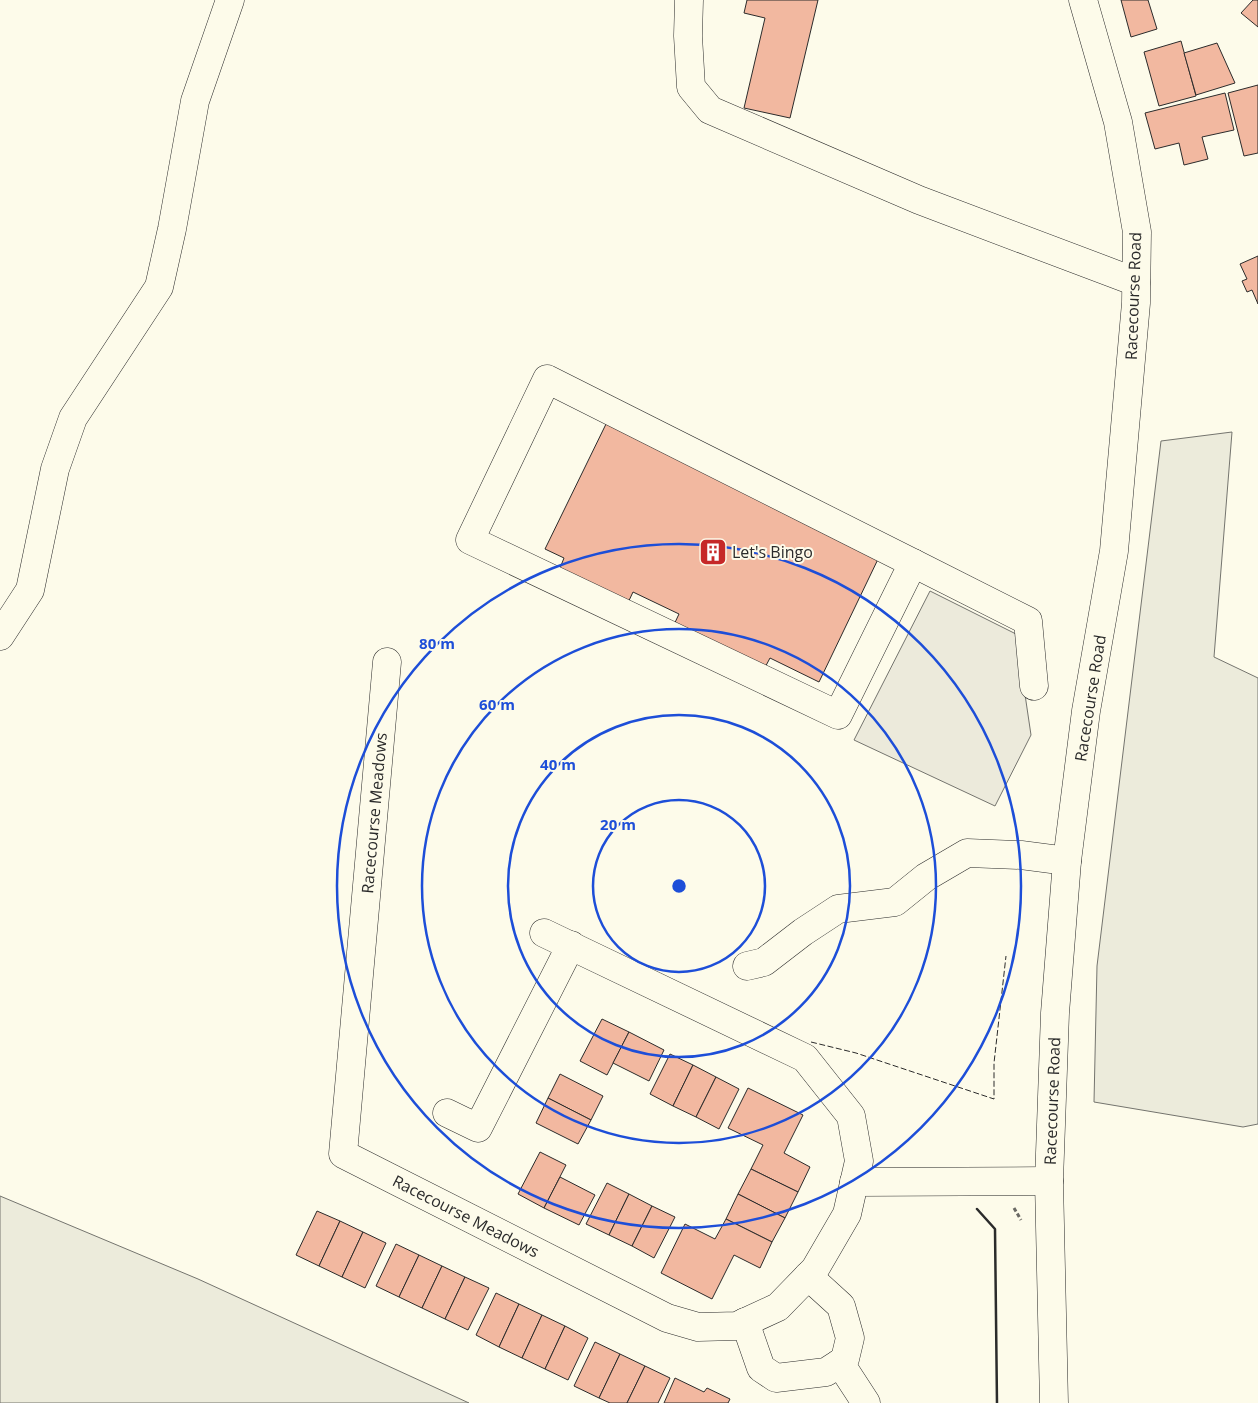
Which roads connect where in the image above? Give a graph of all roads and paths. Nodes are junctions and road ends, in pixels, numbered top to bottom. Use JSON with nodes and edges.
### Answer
{"nodes":[{"id":1,"x":230,"y":0,"type":"edge"},
{"id":2,"x":689,"y":0,"type":"edge"},
{"id":3,"x":1083,"y":0,"type":"edge"},
{"id":4,"x":1136,"y":282,"type":"junction"},
{"id":5,"x":913,"y":563,"type":"junction"},
{"id":6,"x":0,"y":636,"type":"edge"},
{"id":7,"x":387,"y":662,"type":"dead end"},
{"id":8,"x":1034,"y":686,"type":"dead end"},
{"id":9,"x":1067,"y":861,"type":"junction"},
{"id":10,"x":544,"y":933,"type":"dead end"},
{"id":11,"x":571,"y":946,"type":"junction"},
{"id":12,"x":747,"y":966,"type":"dead end"},
{"id":13,"x":447,"y":1113,"type":"dead end"},
{"id":14,"x":1049,"y":1181,"type":"junction"},
{"id":15,"x":854,"y":1182,"type":"junction"},
{"id":16,"x":1006,"y":1205,"type":"dead end"},
{"id":17,"x":1022,"y":1224,"type":"dead end"},
{"id":18,"x":808,"y":1276,"type":"junction"},
{"id":19,"x":745,"y":1322,"type":"junction"},
{"id":20,"x":840,"y":1363,"type":"junction"},
{"id":21,"x":866,"y":1403,"type":"edge"},
{"id":22,"x":1054,"y":1403,"type":"edge"}],
"edges":[{"from":1,"to":6,"type":"street"},
{"from":2,"to":4,"type":"street"},
{"from":3,"to":4,"type":"street","name":"Racecourse Road"},
{"from":4,"to":9,"type":"street","name":"Racecourse Road"},
{"from":5,"to":5,"type":"street"},
{"from":5,"to":8,"type":"street"},
{"from":7,"to":19,"type":"street","name":"Racecourse Meadows"},
{"from":9,"to":12,"type":"street"},
{"from":9,"to":14,"type":"street","name":"Racecourse Road"},
{"from":10,"to":11,"type":"street"},
{"from":11,"to":13,"type":"street"},
{"from":11,"to":15,"type":"street","name":"Racecourse Meadows"},
{"from":14,"to":15,"type":"street"},
{"from":14,"to":22,"type":"street","name":"Racecourse Road"},
{"from":15,"to":18,"type":"street","name":"Racecourse Meadows"},
{"from":16,"to":17,"type":"path"},
{"from":18,"to":19,"type":"street","name":"Racecourse Meadows"},
{"from":18,"to":20,"type":"street"},
{"from":19,"to":20,"type":"street"},
{"from":20,"to":21,"type":"street"}]}
